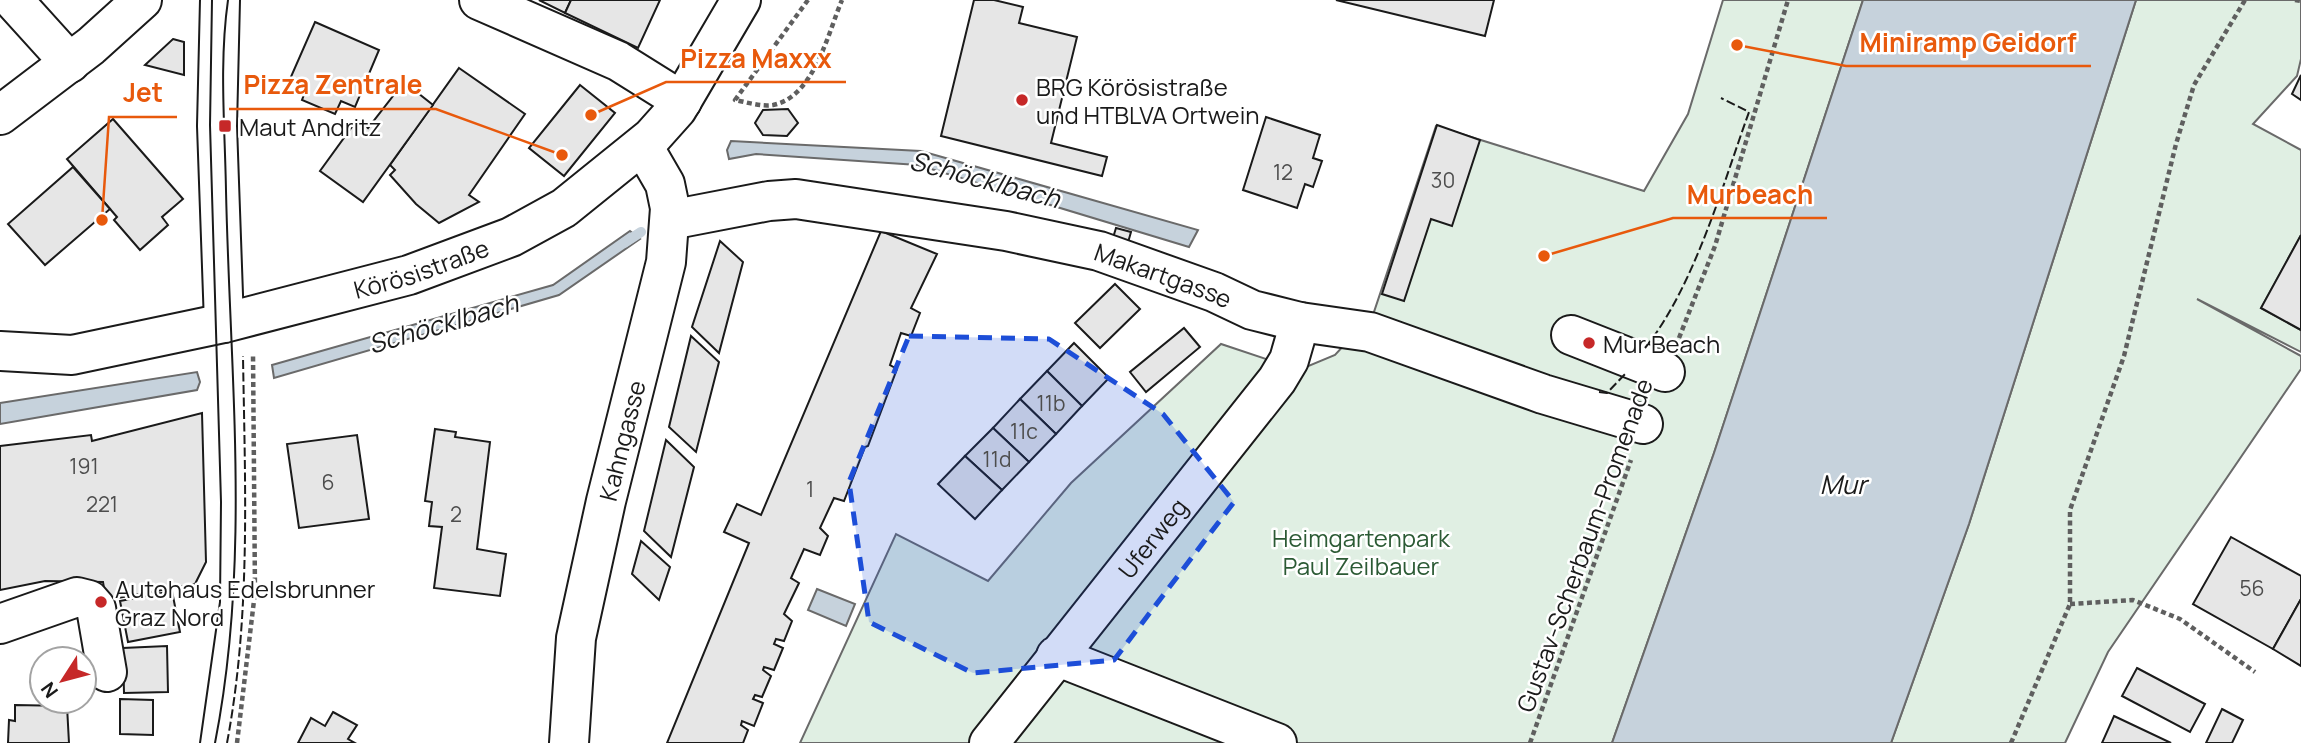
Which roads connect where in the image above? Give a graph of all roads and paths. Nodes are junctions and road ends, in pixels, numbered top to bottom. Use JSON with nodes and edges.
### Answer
{"nodes":[{"id":1,"x":13,"y":0,"type":"edge"},
{"id":2,"x":142,"y":0,"type":"edge"},
{"id":3,"x":220,"y":0,"type":"edge"},
{"id":4,"x":479,"y":0,"type":"edge"},
{"id":5,"x":741,"y":0,"type":"edge"},
{"id":6,"x":808,"y":0,"type":"edge"},
{"id":7,"x":842,"y":0,"type":"edge"},
{"id":8,"x":1788,"y":0,"type":"edge"},
{"id":9,"x":2245,"y":0,"type":"edge"},
{"id":10,"x":2295,"y":0,"type":"edge"},
{"id":11,"x":2301,"y":1,"type":"edge"},
{"id":12,"x":69,"y":63,"type":"junction"},
{"id":13,"x":17,"y":90,"type":"edge"},
{"id":14,"x":682,"y":101,"type":"junction"},
{"id":15,"x":0,"y":115,"type":"edge"},
{"id":16,"x":643,"y":146,"type":"junction"},
{"id":17,"x":668,"y":204,"type":"junction"},
{"id":18,"x":224,"y":323,"type":"junction"},
{"id":19,"x":1300,"y":323,"type":"junction"},
{"id":20,"x":1571,"y":335,"type":"dead end"},
{"id":21,"x":253,"y":348,"type":"dead end"},
{"id":22,"x":0,"y":351,"type":"edge"},
{"id":23,"x":1665,"y":372,"type":"joint"},
{"id":24,"x":1643,"y":424,"type":"joint"},
{"id":25,"x":2070,"y":604,"type":"junction"},
{"id":26,"x":0,"y":624,"type":"edge"},
{"id":27,"x":1056,"y":656,"type":"junction"},
{"id":28,"x":107,"y":672,"type":"dead end"},
{"id":29,"x":2255,"y":672,"type":"dead end"},
{"id":30,"x":237,"y":743,"type":"edge"},
{"id":31,"x":569,"y":743,"type":"edge"},
{"id":32,"x":989,"y":743,"type":"edge"},
{"id":33,"x":1277,"y":743,"type":"edge"},
{"id":34,"x":1530,"y":743,"type":"edge"},
{"id":35,"x":2011,"y":743,"type":"edge"}],
"edges":[{"from":1,"to":12,"type":"street"},
{"from":2,"to":12,"type":"street"},
{"from":3,"to":18,"type":"street"},
{"from":4,"to":14,"type":"street"},
{"from":5,"to":14,"type":"street","name":"Körösistraße"},
{"from":6,"to":7,"type":"path"},
{"from":8,"to":23,"type":"path","name":"Gustav-Scherbaum-Promenade"},
{"from":9,"to":25,"type":"path"},
{"from":10,"to":11,"type":"path"},
{"from":12,"to":13,"type":"street"},
{"from":13,"to":15,"type":"street"},
{"from":14,"to":16,"type":"street","name":"Körösistraße"},
{"from":16,"to":17,"type":"street"},
{"from":16,"to":18,"type":"street","name":"Körösistraße"},
{"from":17,"to":19,"type":"street","name":"Makartgasse"},
{"from":17,"to":31,"type":"street","name":"Kahngasse"},
{"from":18,"to":22,"type":"street","name":"Körösistraße"},
{"from":19,"to":24,"type":"street","name":"Makartgasse"},
{"from":19,"to":27,"type":"street","name":"Uferweg"},
{"from":20,"to":23,"type":"street"},
{"from":21,"to":30,"type":"path"},
{"from":24,"to":34,"type":"path","name":"Gustav-Scherbaum-Promenade"},
{"from":25,"to":29,"type":"path"},
{"from":25,"to":35,"type":"path"},
{"from":26,"to":28,"type":"street"},
{"from":27,"to":32,"type":"street","name":"Uferweg"},
{"from":27,"to":33,"type":"street"}]}
